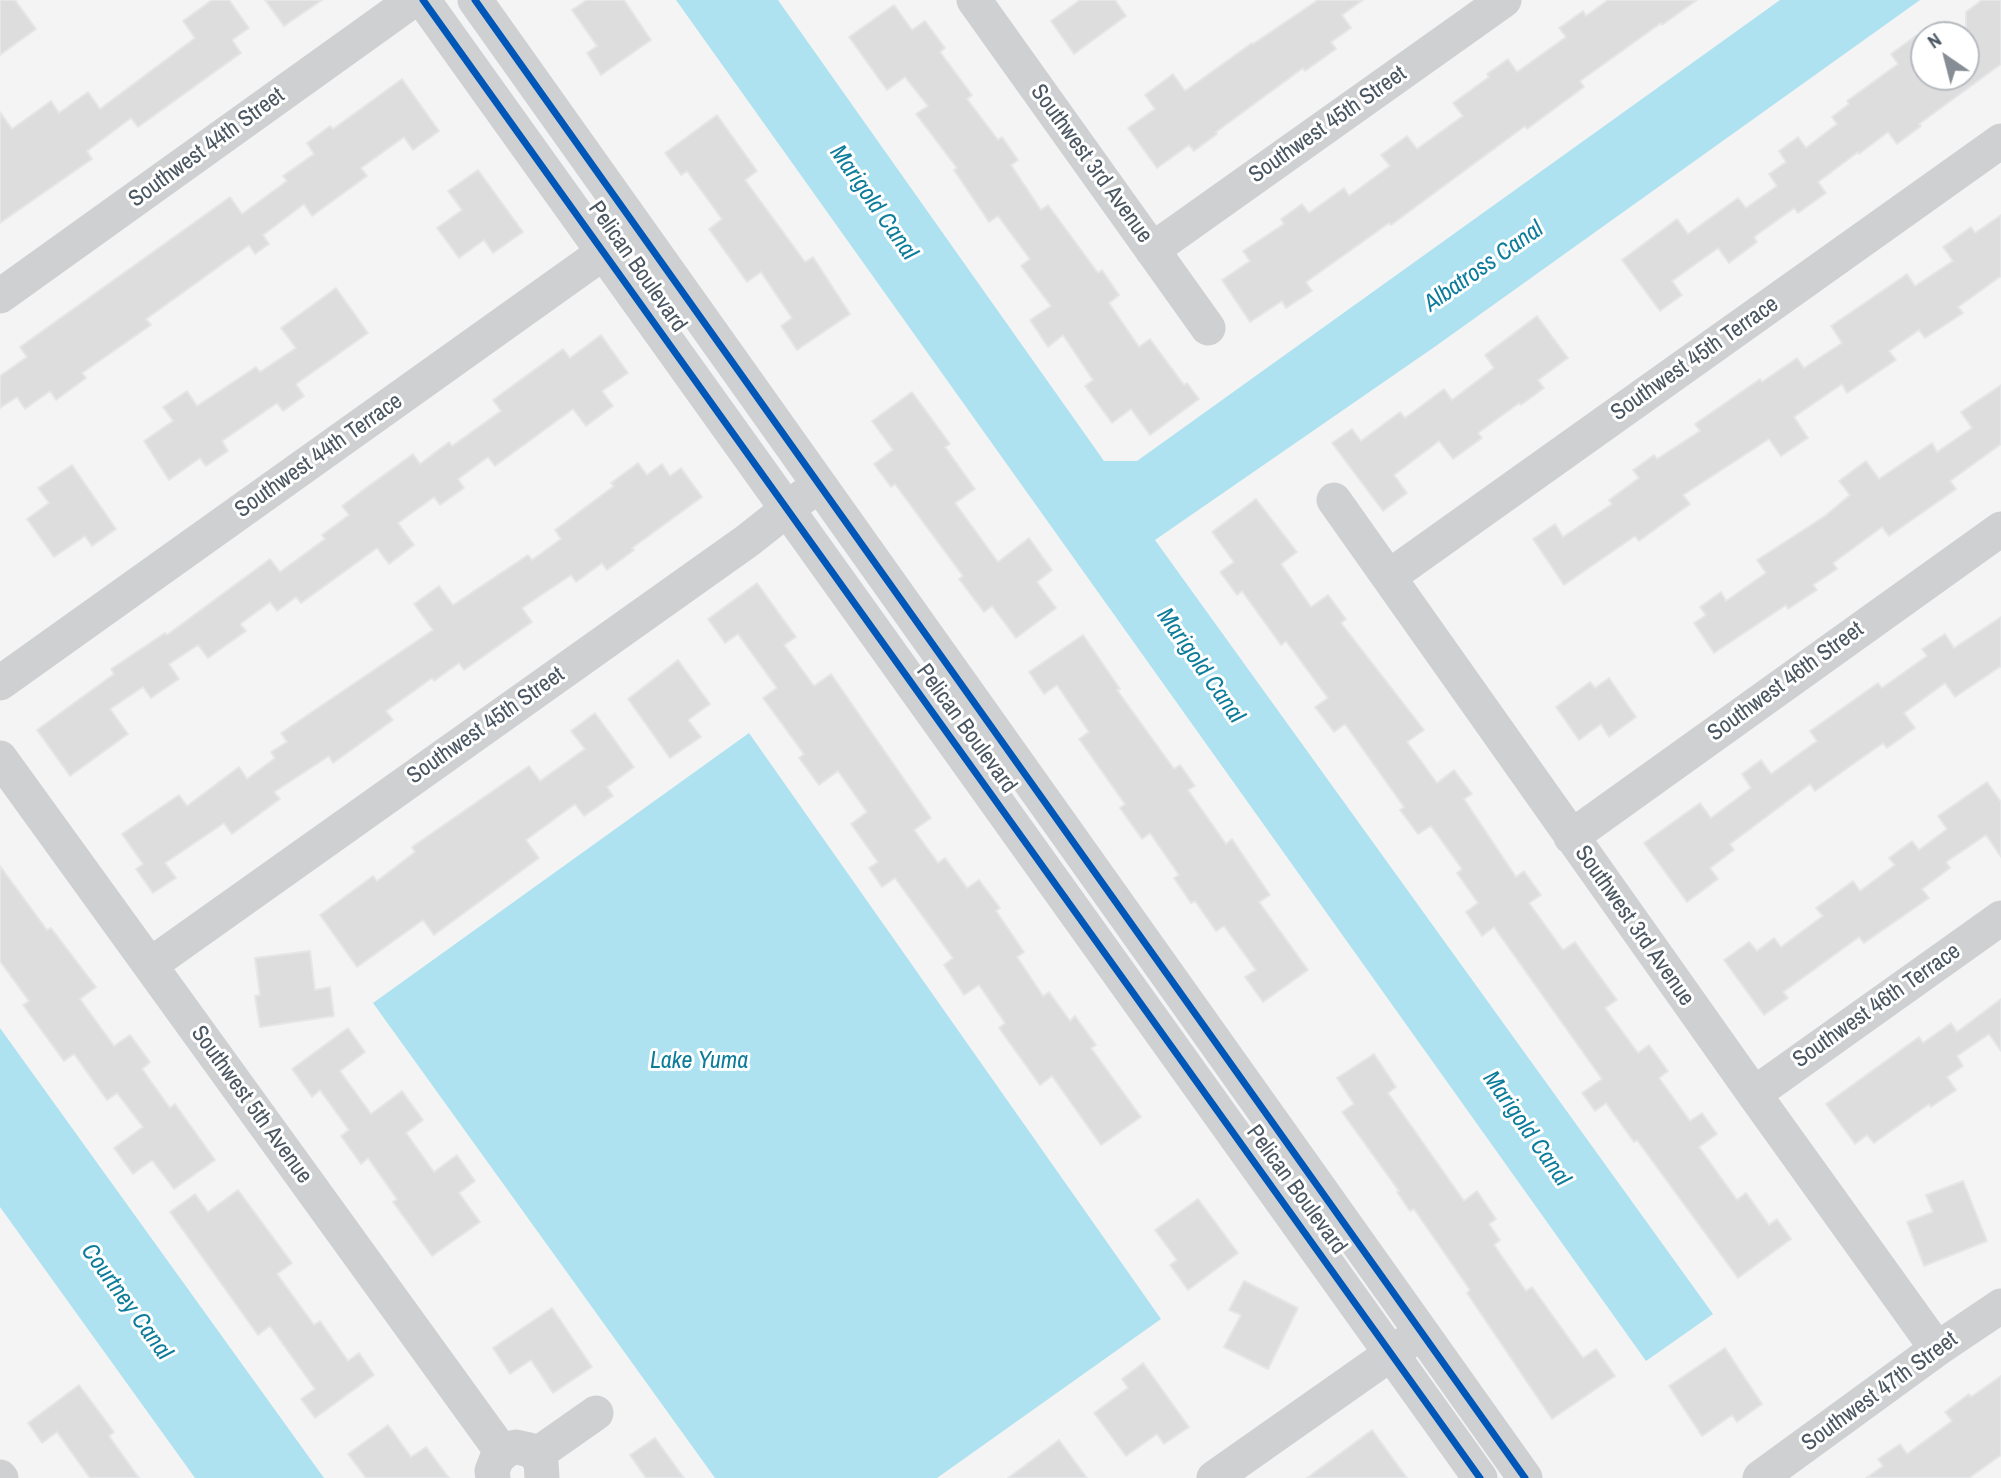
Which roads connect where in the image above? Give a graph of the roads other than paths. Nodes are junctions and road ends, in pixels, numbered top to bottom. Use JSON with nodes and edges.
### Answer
{"nodes":[{"id":1,"x":413,"y":0,"type":"edge"},
{"id":2,"x":423,"y":0,"type":"edge"},
{"id":3,"x":475,"y":0,"type":"edge"},
{"id":4,"x":974,"y":0,"type":"edge"},
{"id":5,"x":1504,"y":0,"type":"edge"},
{"id":6,"x":2001,"y":141,"type":"edge"},
{"id":7,"x":637,"y":228,"type":"junction"},
{"id":8,"x":1152,"y":250,"type":"junction"},
{"id":9,"x":604,"y":253,"type":"junction"},
{"id":10,"x":0,"y":296,"type":"edge"},
{"id":11,"x":1208,"y":328,"type":"dead end"},
{"id":12,"x":819,"y":484,"type":"junction"},
{"id":13,"x":1334,"y":500,"type":"dead end"},
{"id":14,"x":787,"y":511,"type":"junction"},
{"id":15,"x":2001,"y":529,"type":"edge"},
{"id":16,"x":1390,"y":576,"type":"junction"},
{"id":17,"x":0,"y":682,"type":"edge"},
{"id":18,"x":0,"y":758,"type":"edge"},
{"id":19,"x":1571,"y":837,"type":"junction"},
{"id":20,"x":2001,"y":918,"type":"edge"},
{"id":21,"x":150,"y":965,"type":"junction"},
{"id":22,"x":1754,"y":1094,"type":"junction"},
{"id":23,"x":2001,"y":1306,"type":"edge"},
{"id":24,"x":1423,"y":1333,"type":"junction"},
{"id":25,"x":1937,"y":1349,"type":"junction"},
{"id":26,"x":1389,"y":1354,"type":"junction"},
{"id":27,"x":596,"y":1413,"type":"dead end"},
{"id":28,"x":497,"y":1465,"type":"edge"},
{"id":29,"x":539,"y":1467,"type":"edge"},
{"id":30,"x":1214,"y":1478,"type":"edge"},
{"id":31,"x":1480,"y":1478,"type":"edge"},
{"id":32,"x":1525,"y":1478,"type":"edge"},
{"id":33,"x":1760,"y":1478,"type":"edge"}],
"edges":[{"from":1,"to":10,"type":"street","name":"Southwest 44th Street"},
{"from":2,"to":9,"type":"street","name":"Pelican Boulevard"},
{"from":3,"to":7,"type":"street","name":"Pelican Boulevard"},
{"from":4,"to":8,"type":"street","name":"Southwest 3rd Avenue"},
{"from":5,"to":8,"type":"street","name":"Southwest 45th Street"},
{"from":6,"to":16,"type":"street","name":"Southwest 45th Terrace"},
{"from":7,"to":9,"type":"street","name":"Southwest 44th Terrace"},
{"from":7,"to":12,"type":"street","name":"Pelican Boulevard"},
{"from":8,"to":11,"type":"street","name":"Southwest 3rd Avenue"},
{"from":9,"to":14,"type":"street","name":"Pelican Boulevard"},
{"from":9,"to":17,"type":"street","name":"Southwest 44th Terrace"},
{"from":12,"to":14,"type":"street","name":"Southwest 45th Street"},
{"from":12,"to":24,"type":"street","name":"Pelican Boulevard"},
{"from":13,"to":16,"type":"street","name":"Southwest 3rd Avenue"},
{"from":14,"to":21,"type":"street","name":"Southwest 45th Street"},
{"from":14,"to":26,"type":"street","name":"Pelican Boulevard"},
{"from":15,"to":19,"type":"street","name":"Southwest 46th Street"},
{"from":16,"to":19,"type":"street","name":"Southwest 3rd Avenue"},
{"from":18,"to":21,"type":"street","name":"Southwest 5th Avenue"},
{"from":19,"to":22,"type":"street","name":"Southwest 3rd Avenue"},
{"from":20,"to":22,"type":"street","name":"Southwest 46th Terrace"},
{"from":21,"to":28,"type":"street","name":"Southwest 5th Avenue"},
{"from":22,"to":25,"type":"street","name":"Southwest 3rd Avenue"},
{"from":23,"to":25,"type":"street","name":"Southwest 47th Street"},
{"from":24,"to":26,"type":"street"},
{"from":24,"to":32,"type":"street","name":"Pelican Boulevard"},
{"from":25,"to":33,"type":"street","name":"Southwest 47th Street"},
{"from":26,"to":30,"type":"street"},
{"from":26,"to":31,"type":"street","name":"Pelican Boulevard"},
{"from":27,"to":29,"type":"street","name":"Southwest 5th Avenue"},
{"from":28,"to":29,"type":"street","name":"Southwest 5th Avenue"}]}
